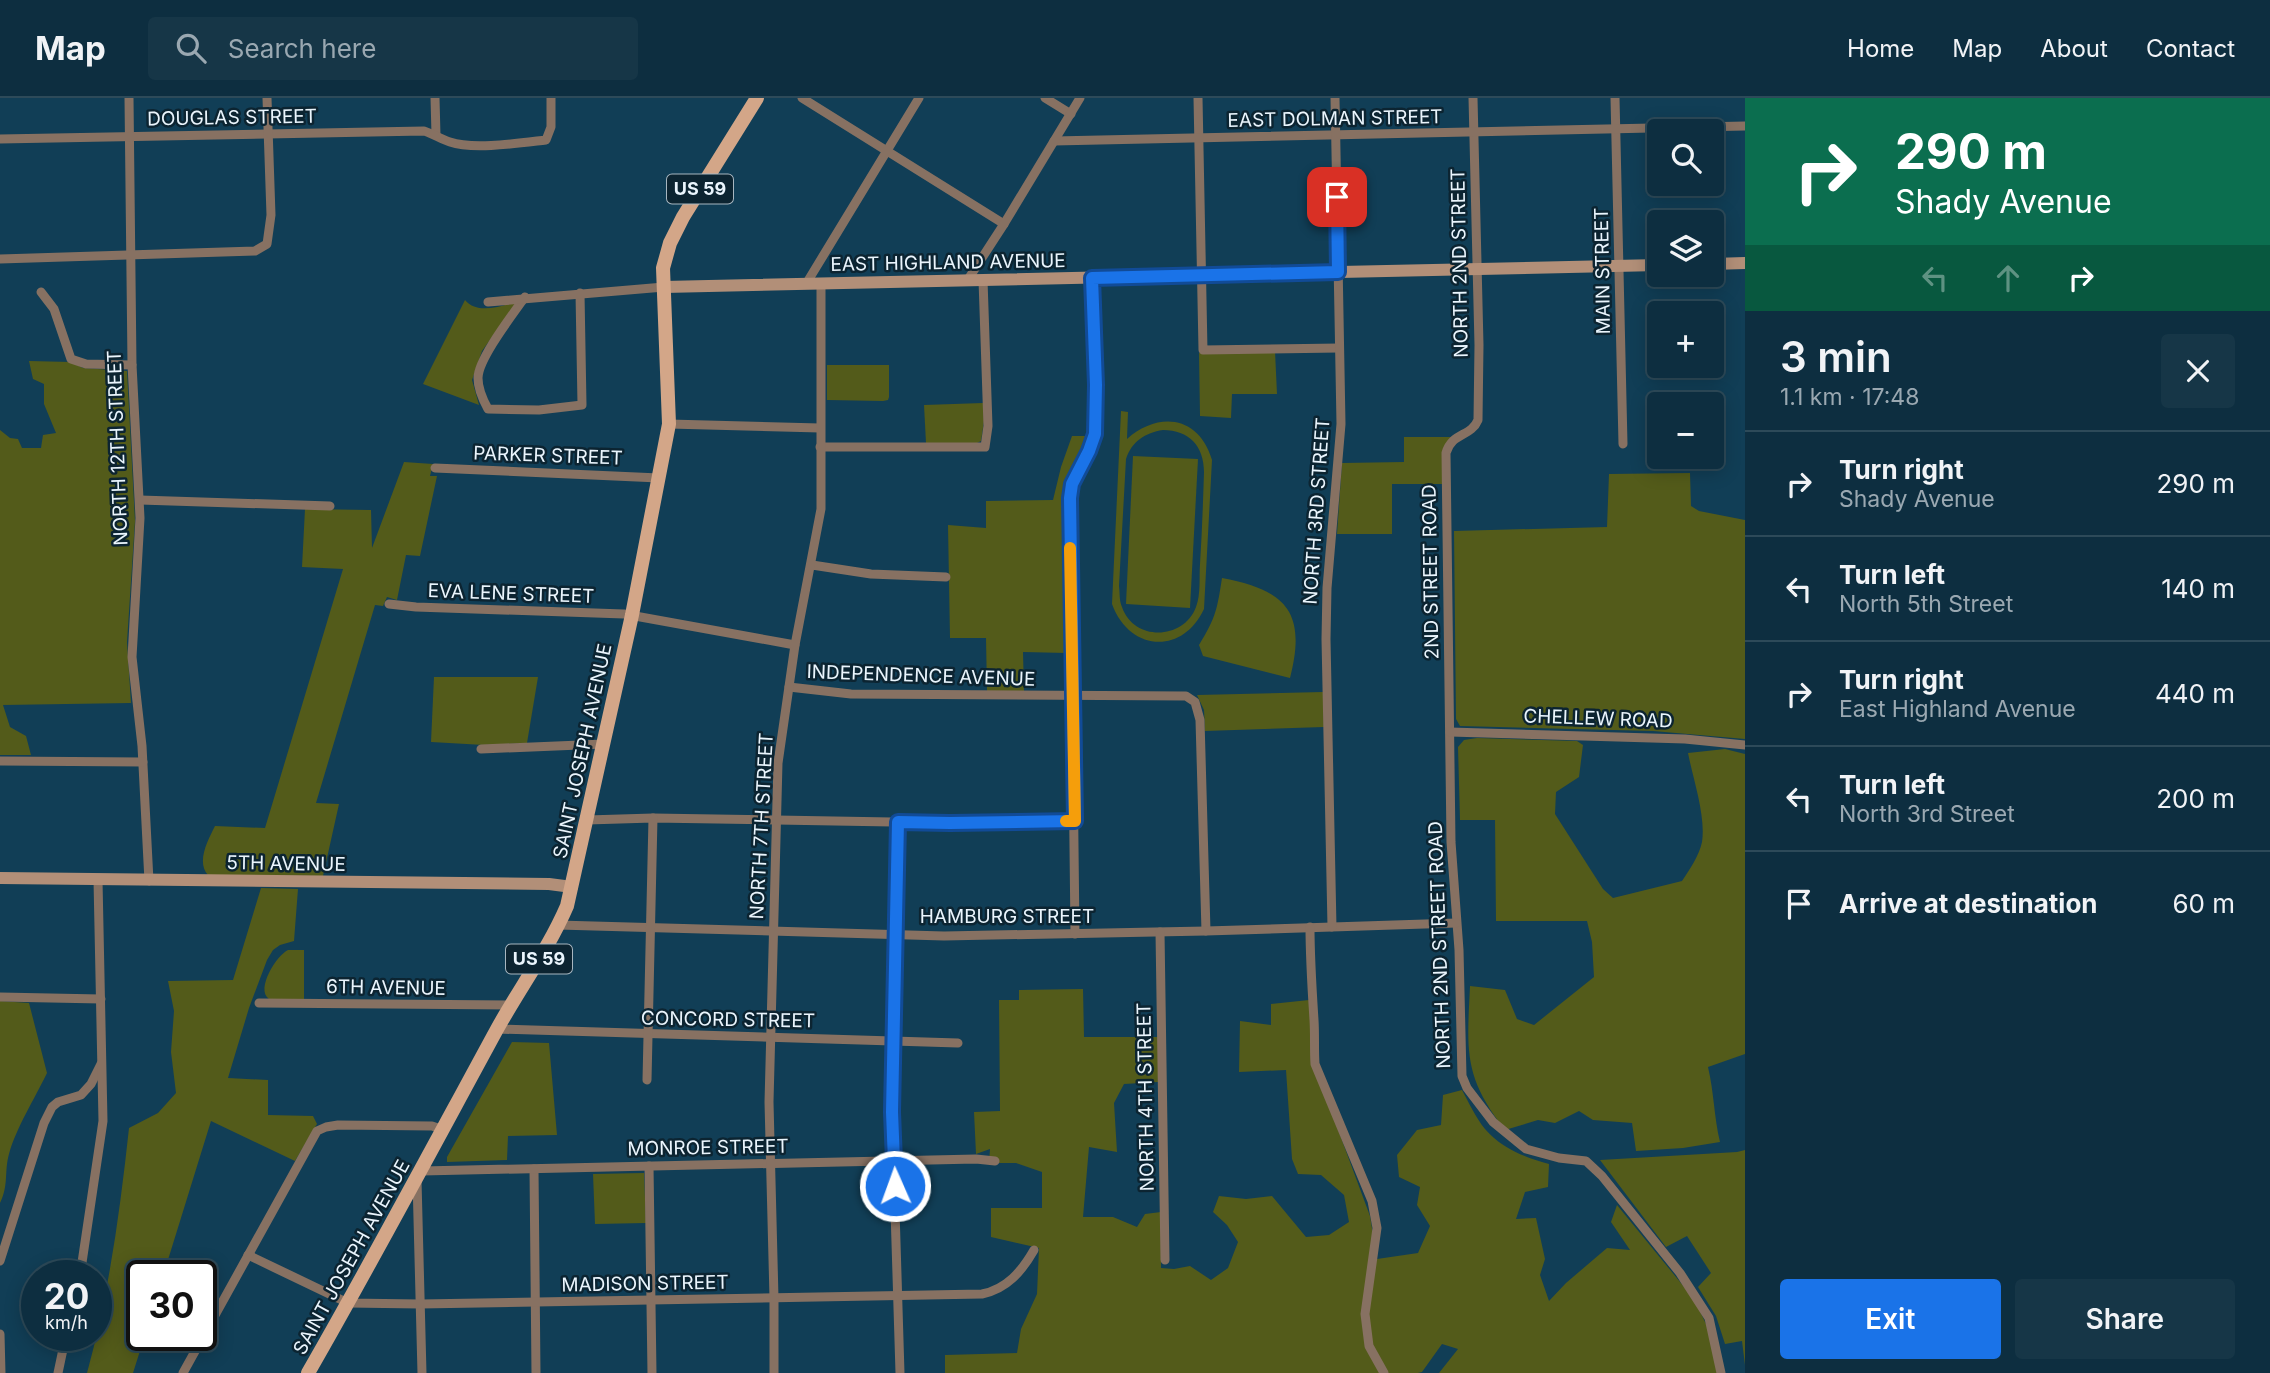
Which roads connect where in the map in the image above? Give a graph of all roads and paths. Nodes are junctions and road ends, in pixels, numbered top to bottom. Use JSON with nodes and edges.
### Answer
{"nodes":[{"id":1,"x":129,"y":98,"type":"edge"},
{"id":2,"x":267,"y":98,"type":"edge"},
{"id":3,"x":435,"y":98,"type":"edge"},
{"id":4,"x":551,"y":98,"type":"edge"},
{"id":5,"x":758,"y":98,"type":"edge"},
{"id":6,"x":802,"y":98,"type":"edge"},
{"id":7,"x":919,"y":98,"type":"edge"},
{"id":8,"x":1045,"y":98,"type":"edge"},
{"id":9,"x":1080,"y":98,"type":"edge"},
{"id":10,"x":1198,"y":98,"type":"edge"},
{"id":11,"x":1335,"y":98,"type":"edge"},
{"id":12,"x":1473,"y":98,"type":"edge"},
{"id":13,"x":1615,"y":98,"type":"edge"},
{"id":14,"x":1071,"y":114,"type":"junction"},
{"id":15,"x":1745,"y":126,"type":"edge"},
{"id":16,"x":1616,"y":129,"type":"junction"},
{"id":17,"x":268,"y":133,"type":"junction"},
{"id":18,"x":1474,"y":133,"type":"junction"},
{"id":19,"x":436,"y":135,"type":"junction"},
{"id":20,"x":1336,"y":135,"type":"junction"},
{"id":21,"x":129,"y":137,"type":"junction"},
{"id":22,"x":1199,"y":138,"type":"junction"},
{"id":23,"x":0,"y":139,"type":"edge"},
{"id":24,"x":1054,"y":141,"type":"junction"},
{"id":25,"x":887,"y":149,"type":"junction"},
{"id":26,"x":1004,"y":224,"type":"junction"},
{"id":27,"x":131,"y":256,"type":"junction"},
{"id":28,"x":0,"y":259,"type":"edge"},
{"id":29,"x":1745,"y":263,"type":"edge"},
{"id":30,"x":1724,"y":264,"type":"edge"},
{"id":31,"x":1647,"y":265,"type":"edge"},
{"id":32,"x":1619,"y":266,"type":"junction"},
{"id":33,"x":1477,"y":269,"type":"junction"},
{"id":34,"x":1338,"y":272,"type":"junction"},
{"id":35,"x":1202,"y":276,"type":"junction"},
{"id":36,"x":1092,"y":278,"type":"junction"},
{"id":37,"x":983,"y":280,"type":"junction"},
{"id":38,"x":967,"y":281,"type":"junction"},
{"id":39,"x":806,"y":284,"type":"junction"},
{"id":40,"x":821,"y":284,"type":"junction"},
{"id":41,"x":664,"y":288,"type":"junction"},
{"id":42,"x":41,"y":292,"type":"dead end"},
{"id":43,"x":580,"y":293,"type":"junction"},
{"id":44,"x":525,"y":298,"type":"junction"},
{"id":45,"x":488,"y":302,"type":"dead end"},
{"id":46,"x":1339,"y":348,"type":"junction"},
{"id":47,"x":132,"y":365,"type":"junction"},
{"id":48,"x":669,"y":424,"type":"junction"},
{"id":49,"x":1476,"y":426,"type":"joint"},
{"id":50,"x":820,"y":428,"type":"junction"},
{"id":51,"x":1623,"y":444,"type":"dead end"},
{"id":52,"x":820,"y":447,"type":"junction"},
{"id":53,"x":435,"y":468,"type":"dead end"},
{"id":54,"x":659,"y":478,"type":"junction"},
{"id":55,"x":140,"y":500,"type":"junction"},
{"id":56,"x":330,"y":506,"type":"dead end"},
{"id":57,"x":812,"y":565,"type":"junction"},
{"id":58,"x":946,"y":577,"type":"dead end"},
{"id":59,"x":389,"y":604,"type":"dead end"},
{"id":60,"x":632,"y":615,"type":"junction"},
{"id":61,"x":795,"y":645,"type":"junction"},
{"id":62,"x":789,"y":687,"type":"junction"},
{"id":63,"x":1073,"y":696,"type":"junction"},
{"id":64,"x":1450,"y":732,"type":"junction"},
{"id":65,"x":604,"y":744,"type":"junction"},
{"id":66,"x":1745,"y":746,"type":"edge"},
{"id":67,"x":481,"y":749,"type":"dead end"},
{"id":68,"x":0,"y":761,"type":"edge"},
{"id":69,"x":143,"y":762,"type":"junction"},
{"id":70,"x":653,"y":818,"type":"junction"},
{"id":71,"x":587,"y":820,"type":"junction"},
{"id":72,"x":777,"y":820,"type":"junction"},
{"id":73,"x":1075,"y":821,"type":"junction"},
{"id":74,"x":898,"y":822,"type":"junction"},
{"id":75,"x":0,"y":878,"type":"edge"},
{"id":76,"x":98,"y":880,"type":"junction"},
{"id":77,"x":149,"y":881,"type":"junction"},
{"id":78,"x":572,"y":887,"type":"junction"},
{"id":79,"x":1456,"y":923,"type":"junction"},
{"id":80,"x":558,"y":925,"type":"junction"},
{"id":81,"x":1332,"y":927,"type":"junction"},
{"id":82,"x":650,"y":928,"type":"junction"},
{"id":83,"x":1310,"y":928,"type":"junction"},
{"id":84,"x":774,"y":930,"type":"junction"},
{"id":85,"x":1160,"y":932,"type":"junction"},
{"id":86,"x":1206,"y":932,"type":"junction"},
{"id":87,"x":896,"y":934,"type":"junction"},
{"id":88,"x":1075,"y":934,"type":"junction"},
{"id":89,"x":0,"y":997,"type":"edge"},
{"id":90,"x":101,"y":999,"type":"junction"},
{"id":91,"x":259,"y":1003,"type":"dead end"},
{"id":92,"x":512,"y":1005,"type":"junction"},
{"id":93,"x":497,"y":1030,"type":"junction"},
{"id":94,"x":648,"y":1035,"type":"junction"},
{"id":95,"x":770,"y":1038,"type":"junction"},
{"id":96,"x":894,"y":1040,"type":"junction"},
{"id":97,"x":958,"y":1043,"type":"dead end"},
{"id":98,"x":102,"y":1062,"type":"junction"},
{"id":99,"x":647,"y":1080,"type":"dead end"},
{"id":100,"x":444,"y":1130,"type":"junction"},
{"id":101,"x":894,"y":1161,"type":"junction"},
{"id":102,"x":995,"y":1161,"type":"dead end"},
{"id":103,"x":771,"y":1164,"type":"junction"},
{"id":104,"x":649,"y":1166,"type":"junction"},
{"id":105,"x":534,"y":1169,"type":"junction"},
{"id":106,"x":419,"y":1175,"type":"junction"},
{"id":107,"x":1034,"y":1250,"type":"dead end"},
{"id":108,"x":248,"y":1255,"type":"junction"},
{"id":109,"x":82,"y":1260,"type":"edge"},
{"id":110,"x":1164,"y":1260,"type":"dead end"},
{"id":111,"x":0,"y":1261,"type":"edge"},
{"id":112,"x":897,"y":1296,"type":"junction"},
{"id":113,"x":774,"y":1298,"type":"junction"},
{"id":114,"x":651,"y":1300,"type":"junction"},
{"id":115,"x":348,"y":1303,"type":"junction"},
{"id":116,"x":536,"y":1303,"type":"junction"},
{"id":117,"x":420,"y":1304,"type":"junction"},
{"id":118,"x":0,"y":1334,"type":"edge"},
{"id":119,"x":63,"y":1351,"type":"edge"},
{"id":120,"x":1,"y":1373,"type":"edge"},
{"id":121,"x":58,"y":1373,"type":"edge"},
{"id":122,"x":183,"y":1373,"type":"edge"},
{"id":123,"x":307,"y":1373,"type":"edge"},
{"id":124,"x":422,"y":1373,"type":"edge"},
{"id":125,"x":536,"y":1373,"type":"edge"},
{"id":126,"x":652,"y":1373,"type":"edge"},
{"id":127,"x":774,"y":1373,"type":"edge"},
{"id":128,"x":900,"y":1373,"type":"edge"},
{"id":129,"x":1384,"y":1373,"type":"edge"},
{"id":130,"x":1721,"y":1373,"type":"edge"}],
"edges":[{"from":1,"to":21,"type":"street","name":"NORTH 12TH STREET"},
{"from":2,"to":17,"type":"street"},
{"from":3,"to":19,"type":"street"},
{"from":4,"to":19,"type":"street","name":"DOUGLAS STREET"},
{"from":5,"to":41,"type":"main road","name":"SAINT JOSEPH AVENUE","number":"US 59"},
{"from":6,"to":25,"type":"street"},
{"from":7,"to":25,"type":"street"},
{"from":8,"to":14,"type":"street"},
{"from":9,"to":14,"type":"street"},
{"from":10,"to":22,"type":"street"},
{"from":11,"to":20,"type":"street","name":"NORTH 3RD STREET"},
{"from":12,"to":18,"type":"street","name":"NORTH 2ND STREET"},
{"from":13,"to":16,"type":"street","name":"MAIN STREET"},
{"from":14,"to":24,"type":"street"},
{"from":15,"to":16,"type":"street","name":"EAST DOLMAN STREET"},
{"from":16,"to":18,"type":"street","name":"EAST DOLMAN STREET"},
{"from":16,"to":32,"type":"street","name":"MAIN STREET"},
{"from":17,"to":19,"type":"street","name":"DOUGLAS STREET"},
{"from":17,"to":21,"type":"street","name":"DOUGLAS STREET"},
{"from":17,"to":27,"type":"street"},
{"from":18,"to":20,"type":"street","name":"EAST DOLMAN STREET"},
{"from":18,"to":33,"type":"street","name":"NORTH 2ND STREET"},
{"from":20,"to":22,"type":"street","name":"EAST DOLMAN STREET"},
{"from":20,"to":34,"type":"street","name":"NORTH 3RD STREET"},
{"from":21,"to":23,"type":"street","name":"DOUGLAS STREET"},
{"from":21,"to":27,"type":"street","name":"NORTH 12TH STREET"},
{"from":22,"to":24,"type":"street","name":"EAST DOLMAN STREET"},
{"from":22,"to":35,"type":"street"},
{"from":24,"to":26,"type":"street"},
{"from":25,"to":26,"type":"street"},
{"from":25,"to":39,"type":"street"},
{"from":26,"to":38,"type":"street"},
{"from":27,"to":28,"type":"street"},
{"from":27,"to":47,"type":"street","name":"NORTH 12TH STREET"},
{"from":29,"to":30,"type":"street"},
{"from":31,"to":32,"type":"street","name":"EAST HIGHLAND AVENUE"},
{"from":32,"to":33,"type":"street","name":"EAST HIGHLAND AVENUE"},
{"from":32,"to":51,"type":"street","name":"MAIN STREET"},
{"from":33,"to":34,"type":"street","name":"EAST HIGHLAND AVENUE"},
{"from":33,"to":49,"type":"street","name":"NORTH 2ND STREET"},
{"from":34,"to":35,"type":"street","name":"EAST HIGHLAND AVENUE"},
{"from":34,"to":46,"type":"street","name":"NORTH 3RD STREET"},
{"from":35,"to":36,"type":"street","name":"EAST HIGHLAND AVENUE"},
{"from":35,"to":46,"type":"street"},
{"from":36,"to":37,"type":"street","name":"EAST HIGHLAND AVENUE"},
{"from":36,"to":63,"type":"street"},
{"from":37,"to":38,"type":"street","name":"EAST HIGHLAND AVENUE"},
{"from":37,"to":52,"type":"street"},
{"from":38,"to":40,"type":"street","name":"EAST HIGHLAND AVENUE"},
{"from":39,"to":40,"type":"street","name":"EAST HIGHLAND AVENUE"},
{"from":39,"to":41,"type":"street","name":"EAST HIGHLAND AVENUE"},
{"from":40,"to":50,"type":"street","name":"NORTH 7TH STREET"},
{"from":41,"to":43,"type":"street","name":"EAST HIGHLAND AVENUE"},
{"from":41,"to":48,"type":"main road","name":"SAINT JOSEPH AVENUE","number":"US 59"},
{"from":42,"to":47,"type":"street"},
{"from":43,"to":44,"type":"street","name":"EAST HIGHLAND AVENUE"},
{"from":43,"to":44,"type":"street"},
{"from":44,"to":45,"type":"street","name":"EAST HIGHLAND AVENUE"},
{"from":46,"to":81,"type":"street","name":"NORTH 3RD STREET"},
{"from":47,"to":55,"type":"street","name":"NORTH 12TH STREET"},
{"from":48,"to":50,"type":"street"},
{"from":48,"to":54,"type":"main road","name":"SAINT JOSEPH AVENUE","number":"US 59"},
{"from":49,"to":64,"type":"street","name":"2ND STREET ROAD"},
{"from":50,"to":52,"type":"street","name":"NORTH 7TH STREET"},
{"from":52,"to":57,"type":"street","name":"NORTH 7TH STREET"},
{"from":53,"to":54,"type":"street","name":"PARKER STREET"},
{"from":54,"to":60,"type":"main road","name":"SAINT JOSEPH AVENUE","number":"US 59"},
{"from":55,"to":56,"type":"street"},
{"from":55,"to":69,"type":"street","name":"NORTH 12TH STREET"},
{"from":57,"to":58,"type":"street"},
{"from":57,"to":61,"type":"street","name":"NORTH 7TH STREET"},
{"from":59,"to":60,"type":"street","name":"EVA LENE STREET"},
{"from":60,"to":61,"type":"street","name":"EVA LENE STREET"},
{"from":60,"to":65,"type":"main road","name":"SAINT JOSEPH AVENUE","number":"US 59"},
{"from":61,"to":62,"type":"street","name":"NORTH 7TH STREET"},
{"from":62,"to":63,"type":"street","name":"INDEPENDENCE AVENUE"},
{"from":62,"to":72,"type":"street","name":"NORTH 7TH STREET"},
{"from":63,"to":73,"type":"street"},
{"from":63,"to":86,"type":"street","name":"INDEPENDENCE AVENUE"},
{"from":64,"to":66,"type":"street","name":"CHELLEW ROAD"},
{"from":64,"to":79,"type":"street","name":"NORTH 2ND STREET ROAD"},
{"from":65,"to":67,"type":"street"},
{"from":65,"to":71,"type":"main road","name":"SAINT JOSEPH AVENUE","number":"US 59"},
{"from":68,"to":69,"type":"street"},
{"from":69,"to":77,"type":"street","name":"NORTH 12TH STREET"},
{"from":70,"to":71,"type":"street"},
{"from":70,"to":72,"type":"street"},
{"from":70,"to":82,"type":"street"},
{"from":71,"to":78,"type":"main road","name":"SAINT JOSEPH AVENUE","number":"US 59"},
{"from":72,"to":74,"type":"street"},
{"from":72,"to":84,"type":"street","name":"NORTH 7TH STREET"},
{"from":73,"to":74,"type":"street"},
{"from":73,"to":88,"type":"street"},
{"from":74,"to":87,"type":"street"},
{"from":75,"to":76,"type":"street","name":"5TH AVENUE"},
{"from":76,"to":77,"type":"street","name":"5TH AVENUE"},
{"from":76,"to":90,"type":"street"},
{"from":77,"to":78,"type":"street","name":"5TH AVENUE"},
{"from":78,"to":80,"type":"main road","name":"SAINT JOSEPH AVENUE","number":"US 59"},
{"from":79,"to":81,"type":"street","name":"HAMBURG STREET"},
{"from":79,"to":130,"type":"street","name":"NORTH 2ND STREET ROAD"},
{"from":80,"to":82,"type":"street","name":"HAMBURG STREET"},
{"from":80,"to":92,"type":"main road","name":"SAINT JOSEPH AVENUE","number":"US 59"},
{"from":81,"to":83,"type":"street","name":"HAMBURG STREET"},
{"from":82,"to":84,"type":"street","name":"HAMBURG STREET"},
{"from":82,"to":94,"type":"street"},
{"from":83,"to":86,"type":"street","name":"HAMBURG STREET"},
{"from":83,"to":129,"type":"street"},
{"from":84,"to":87,"type":"street","name":"HAMBURG STREET"},
{"from":84,"to":95,"type":"street","name":"NORTH 7TH STREET"},
{"from":85,"to":86,"type":"street","name":"HAMBURG STREET"},
{"from":85,"to":88,"type":"street","name":"HAMBURG STREET"},
{"from":85,"to":110,"type":"street","name":"NORTH 4TH STREET"},
{"from":87,"to":88,"type":"street","name":"HAMBURG STREET"},
{"from":87,"to":96,"type":"street"},
{"from":89,"to":90,"type":"street"},
{"from":90,"to":98,"type":"street"},
{"from":91,"to":92,"type":"street","name":"6TH AVENUE"},
{"from":92,"to":93,"type":"main road","name":"SAINT JOSEPH AVENUE","number":"US 59"},
{"from":93,"to":94,"type":"street","name":"CONCORD STREET"},
{"from":93,"to":100,"type":"main road","name":"SAINT JOSEPH AVENUE","number":"US 59"},
{"from":94,"to":95,"type":"street","name":"CONCORD STREET"},
{"from":94,"to":99,"type":"street"},
{"from":95,"to":96,"type":"street","name":"CONCORD STREET"},
{"from":95,"to":103,"type":"street","name":"NORTH 7TH STREET"},
{"from":96,"to":97,"type":"street","name":"CONCORD STREET"},
{"from":96,"to":101,"type":"street"},
{"from":98,"to":109,"type":"street"},
{"from":98,"to":111,"type":"street"},
{"from":100,"to":106,"type":"main road","name":"SAINT JOSEPH AVENUE","number":"US 59"},
{"from":100,"to":108,"type":"street"},
{"from":101,"to":102,"type":"street","name":"MONROE STREET"},
{"from":101,"to":103,"type":"street","name":"MONROE STREET"},
{"from":101,"to":112,"type":"street"},
{"from":103,"to":104,"type":"street","name":"MONROE STREET"},
{"from":103,"to":113,"type":"street","name":"NORTH 7TH STREET"},
{"from":104,"to":105,"type":"street","name":"MONROE STREET"},
{"from":104,"to":114,"type":"street"},
{"from":105,"to":106,"type":"street","name":"MONROE STREET"},
{"from":105,"to":116,"type":"street"},
{"from":106,"to":115,"type":"main road","name":"SAINT JOSEPH AVENUE","number":"US 59"},
{"from":106,"to":117,"type":"street"},
{"from":107,"to":112,"type":"street","name":"MADISON STREET"},
{"from":108,"to":115,"type":"street","name":"MADISON STREET"},
{"from":108,"to":122,"type":"street"},
{"from":112,"to":113,"type":"street","name":"MADISON STREET"},
{"from":112,"to":128,"type":"street"},
{"from":113,"to":114,"type":"street","name":"MADISON STREET"},
{"from":113,"to":127,"type":"street","name":"NORTH 7TH STREET"},
{"from":114,"to":116,"type":"street","name":"MADISON STREET"},
{"from":114,"to":126,"type":"street"},
{"from":115,"to":117,"type":"street","name":"MADISON STREET"},
{"from":115,"to":123,"type":"main road","name":"SAINT JOSEPH AVENUE","number":"US 59"},
{"from":116,"to":117,"type":"street","name":"MADISON STREET"},
{"from":116,"to":125,"type":"street"},
{"from":117,"to":124,"type":"street"},
{"from":118,"to":120,"type":"street"},
{"from":119,"to":121,"type":"street"}]}
